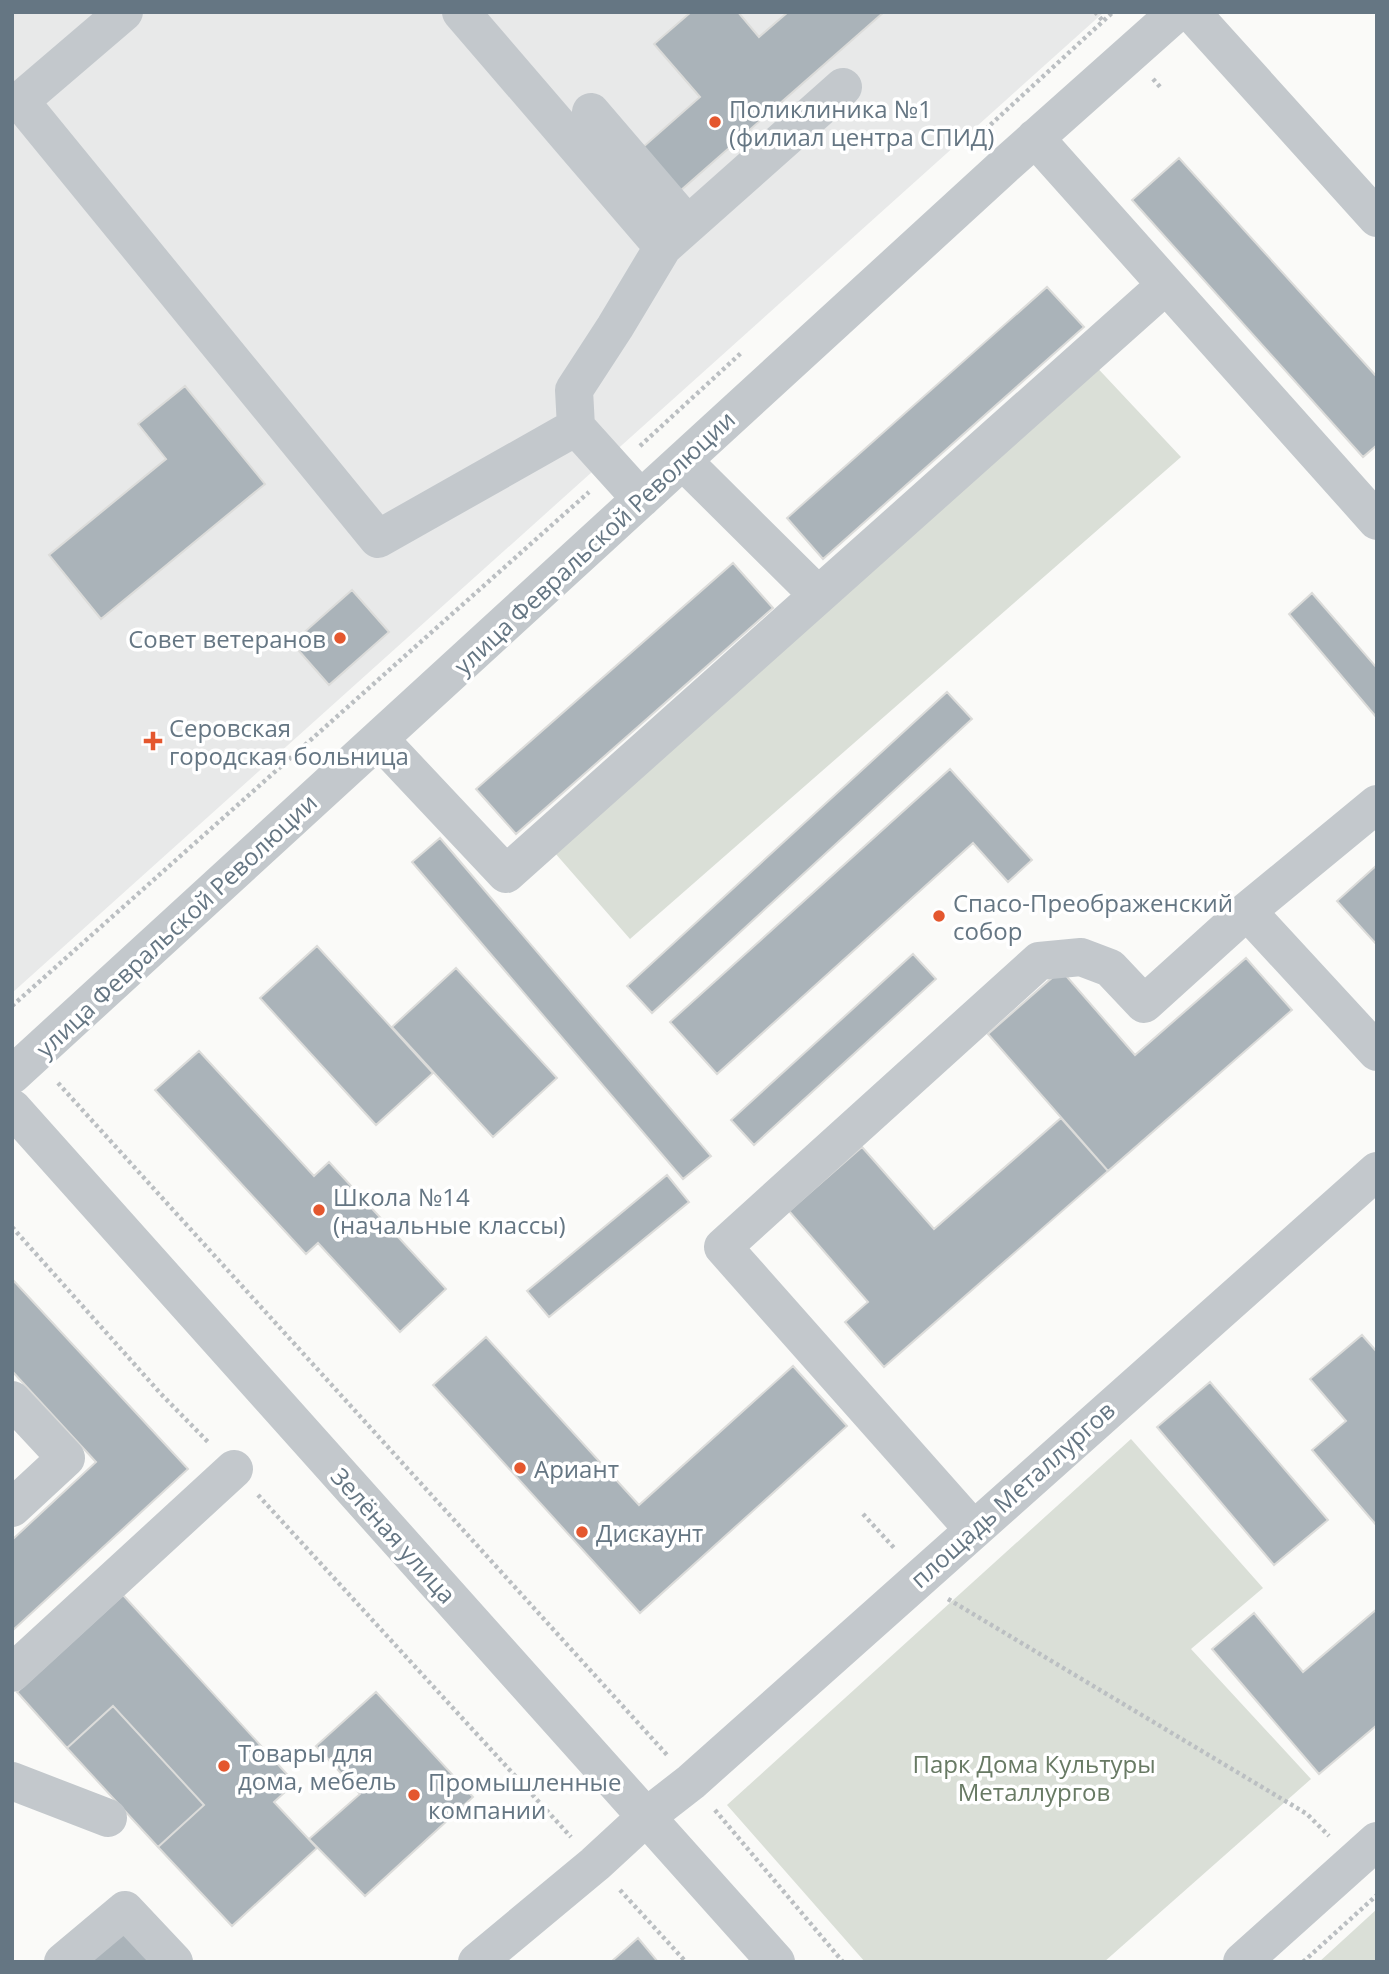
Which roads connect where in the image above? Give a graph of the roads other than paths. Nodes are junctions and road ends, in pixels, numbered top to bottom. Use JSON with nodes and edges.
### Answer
{"nodes":[{"id":1,"x":124,"y":12,"type":"edge"},
{"id":2,"x":461,"y":12,"type":"edge"},
{"id":3,"x":1177,"y":12,"type":"edge"},
{"id":4,"x":1191,"y":12,"type":"edge"},
{"id":5,"x":844,"y":88,"type":"dead end"},
{"id":6,"x":16,"y":102,"type":"edge"},
{"id":7,"x":591,"y":112,"type":"dead end"},
{"id":8,"x":1035,"y":138,"type":"junction"},
{"id":9,"x":1377,"y":218,"type":"edge"},
{"id":10,"x":675,"y":235,"type":"junction"},
{"id":11,"x":1166,"y":285,"type":"junction"},
{"id":12,"x":576,"y":426,"type":"junction"},
{"id":13,"x":682,"y":461,"type":"junction"},
{"id":14,"x":641,"y":499,"type":"junction"},
{"id":15,"x":1377,"y":521,"type":"edge"},
{"id":16,"x":818,"y":595,"type":"junction"},
{"id":17,"x":379,"y":739,"type":"junction"},
{"id":18,"x":1377,"y":804,"type":"edge"},
{"id":19,"x":1247,"y":911,"type":"junction"},
{"id":20,"x":1377,"y":1052,"type":"edge"},
{"id":21,"x":23,"y":1065,"type":"edge"},
{"id":22,"x":12,"y":1108,"type":"edge"},
{"id":23,"x":1377,"y":1171,"type":"edge"},
{"id":24,"x":12,"y":1400,"type":"edge"},
{"id":25,"x":234,"y":1469,"type":"road end"},
{"id":26,"x":12,"y":1508,"type":"edge"},
{"id":27,"x":973,"y":1529,"type":"junction"},
{"id":28,"x":12,"y":1673,"type":"edge"},
{"id":29,"x":12,"y":1781,"type":"edge"},
{"id":30,"x":646,"y":1817,"type":"junction"},
{"id":31,"x":108,"y":1818,"type":"dead end"},
{"id":32,"x":1366,"y":1851,"type":"edge"},
{"id":33,"x":63,"y":1962,"type":"edge"},
{"id":34,"x":174,"y":1962,"type":"edge"},
{"id":35,"x":477,"y":1962,"type":"edge"},
{"id":36,"x":776,"y":1962,"type":"edge"},
{"id":37,"x":1242,"y":1962,"type":"edge"}],
"edges":[{"from":1,"to":6,"type":"street"},
{"from":2,"to":10,"type":"street"},
{"from":3,"to":8,"type":"street","name":"улица Февральской Революции"},
{"from":4,"to":9,"type":"street"},
{"from":5,"to":10,"type":"street"},
{"from":6,"to":12,"type":"street"},
{"from":7,"to":10,"type":"street"},
{"from":8,"to":11,"type":"street"},
{"from":8,"to":13,"type":"street","name":"улица Февральской Революции"},
{"from":10,"to":12,"type":"street"},
{"from":11,"to":15,"type":"street"},
{"from":11,"to":16,"type":"street"},
{"from":12,"to":14,"type":"street"},
{"from":13,"to":14,"type":"street","name":"улица Февральской Революции"},
{"from":13,"to":16,"type":"street"},
{"from":14,"to":17,"type":"street","name":"улица Февральской Революции"},
{"from":16,"to":17,"type":"street"},
{"from":17,"to":21,"type":"street","name":"улица Февральской Революции"},
{"from":18,"to":19,"type":"street"},
{"from":19,"to":20,"type":"street"},
{"from":19,"to":27,"type":"street"},
{"from":22,"to":30,"type":"street","name":"Зелёная улица"},
{"from":23,"to":27,"type":"street","name":"площадь Металлургов"},
{"from":24,"to":26,"type":"street"},
{"from":25,"to":28,"type":"street"},
{"from":27,"to":30,"type":"street","name":"площадь Металлургов"},
{"from":29,"to":31,"type":"street"},
{"from":30,"to":35,"type":"street","name":"площадь Металлургов"},
{"from":30,"to":36,"type":"street","name":"Зелёная улица"},
{"from":32,"to":37,"type":"street"},
{"from":33,"to":34,"type":"street"}]}
